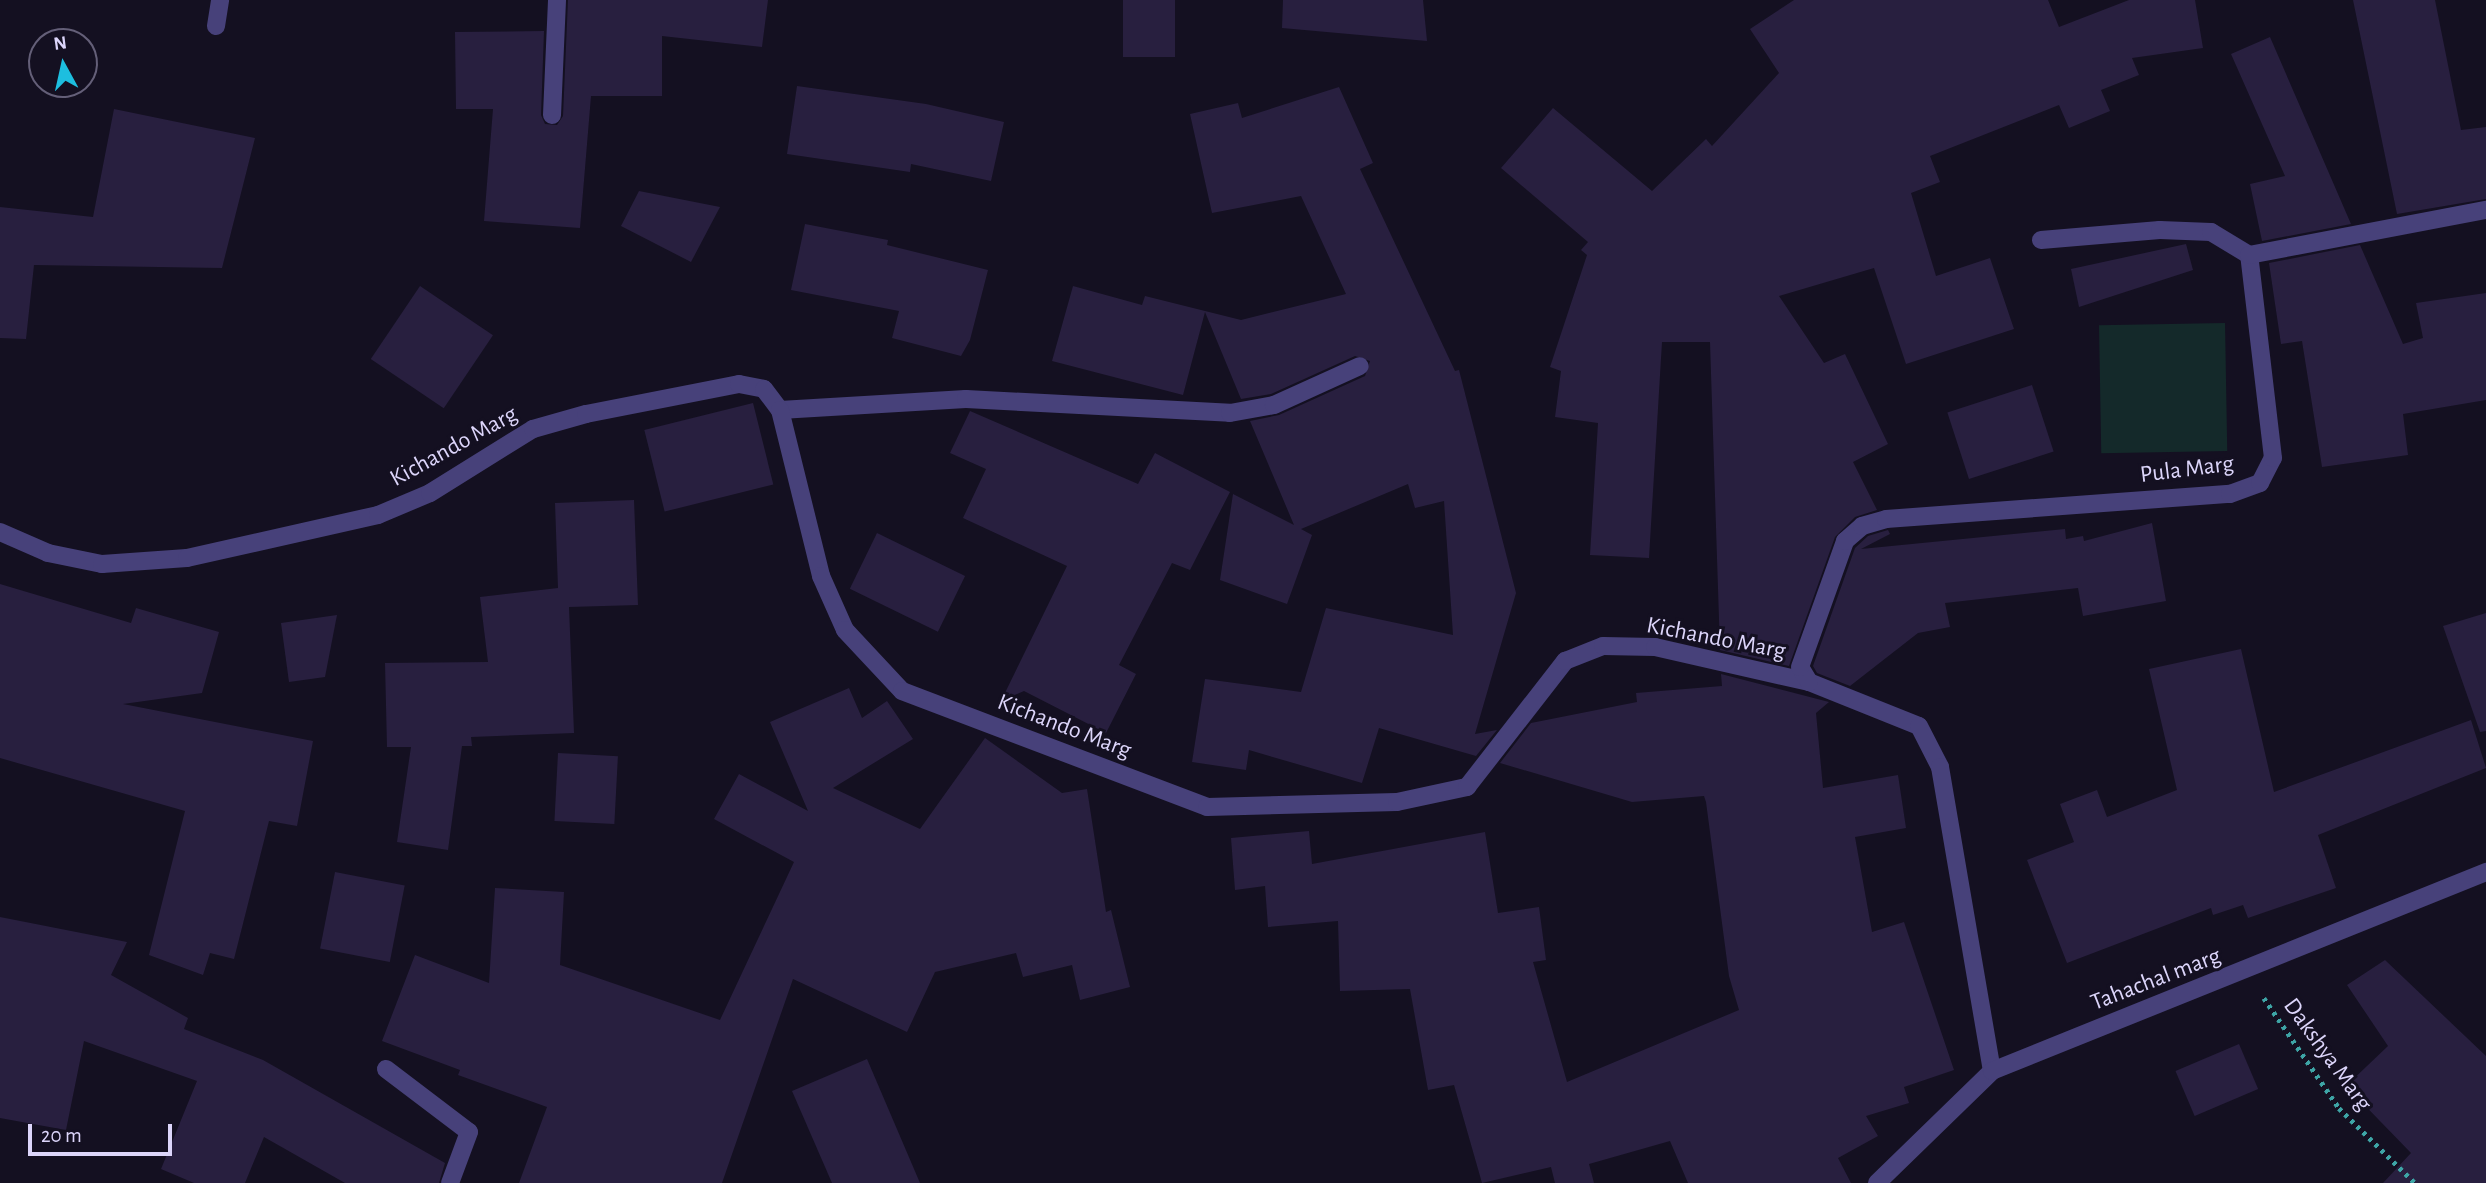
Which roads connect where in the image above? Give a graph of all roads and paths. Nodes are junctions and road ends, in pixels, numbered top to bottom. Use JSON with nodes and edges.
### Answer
{"nodes":[{"id":1,"x":220,"y":0,"type":"edge"},
{"id":2,"x":557,"y":0,"type":"edge"},
{"id":3,"x":216,"y":26,"type":"dead end"},
{"id":4,"x":552,"y":115,"type":"dead end"},
{"id":5,"x":2486,"y":210,"type":"edge"},
{"id":6,"x":2041,"y":240,"type":"dead end"},
{"id":7,"x":2249,"y":255,"type":"junction"},
{"id":8,"x":1360,"y":366,"type":"dead end"},
{"id":9,"x":780,"y":410,"type":"junction"},
{"id":10,"x":0,"y":532,"type":"edge"},
{"id":11,"x":1809,"y":682,"type":"junction"},
{"id":12,"x":2486,"y":872,"type":"edge"},
{"id":13,"x":2246,"y":972,"type":"junction"},
{"id":14,"x":386,"y":1069,"type":"dead end"},
{"id":15,"x":1992,"y":1071,"type":"junction"},
{"id":16,"x":450,"y":1183,"type":"edge"},
{"id":17,"x":1877,"y":1183,"type":"edge"},
{"id":18,"x":2415,"y":1183,"type":"edge"}],
"edges":[{"from":1,"to":3,"type":"street"},
{"from":2,"to":4,"type":"street"},
{"from":5,"to":7,"type":"street"},
{"from":6,"to":7,"type":"street"},
{"from":7,"to":11,"type":"street","name":"Pula Marg"},
{"from":8,"to":9,"type":"street"},
{"from":9,"to":10,"type":"street","name":"Kichando Marg"},
{"from":9,"to":11,"type":"street","name":"Kichando Marg"},
{"from":11,"to":15,"type":"street","name":"Kichando Marg"},
{"from":12,"to":13,"type":"street","name":"Tahachal marg"},
{"from":13,"to":15,"type":"street","name":"Tahachal marg"},
{"from":13,"to":18,"type":"path","name":"Dakshya Marg"},
{"from":14,"to":16,"type":"street"},
{"from":15,"to":17,"type":"street","name":"Tahachal marg"}]}
